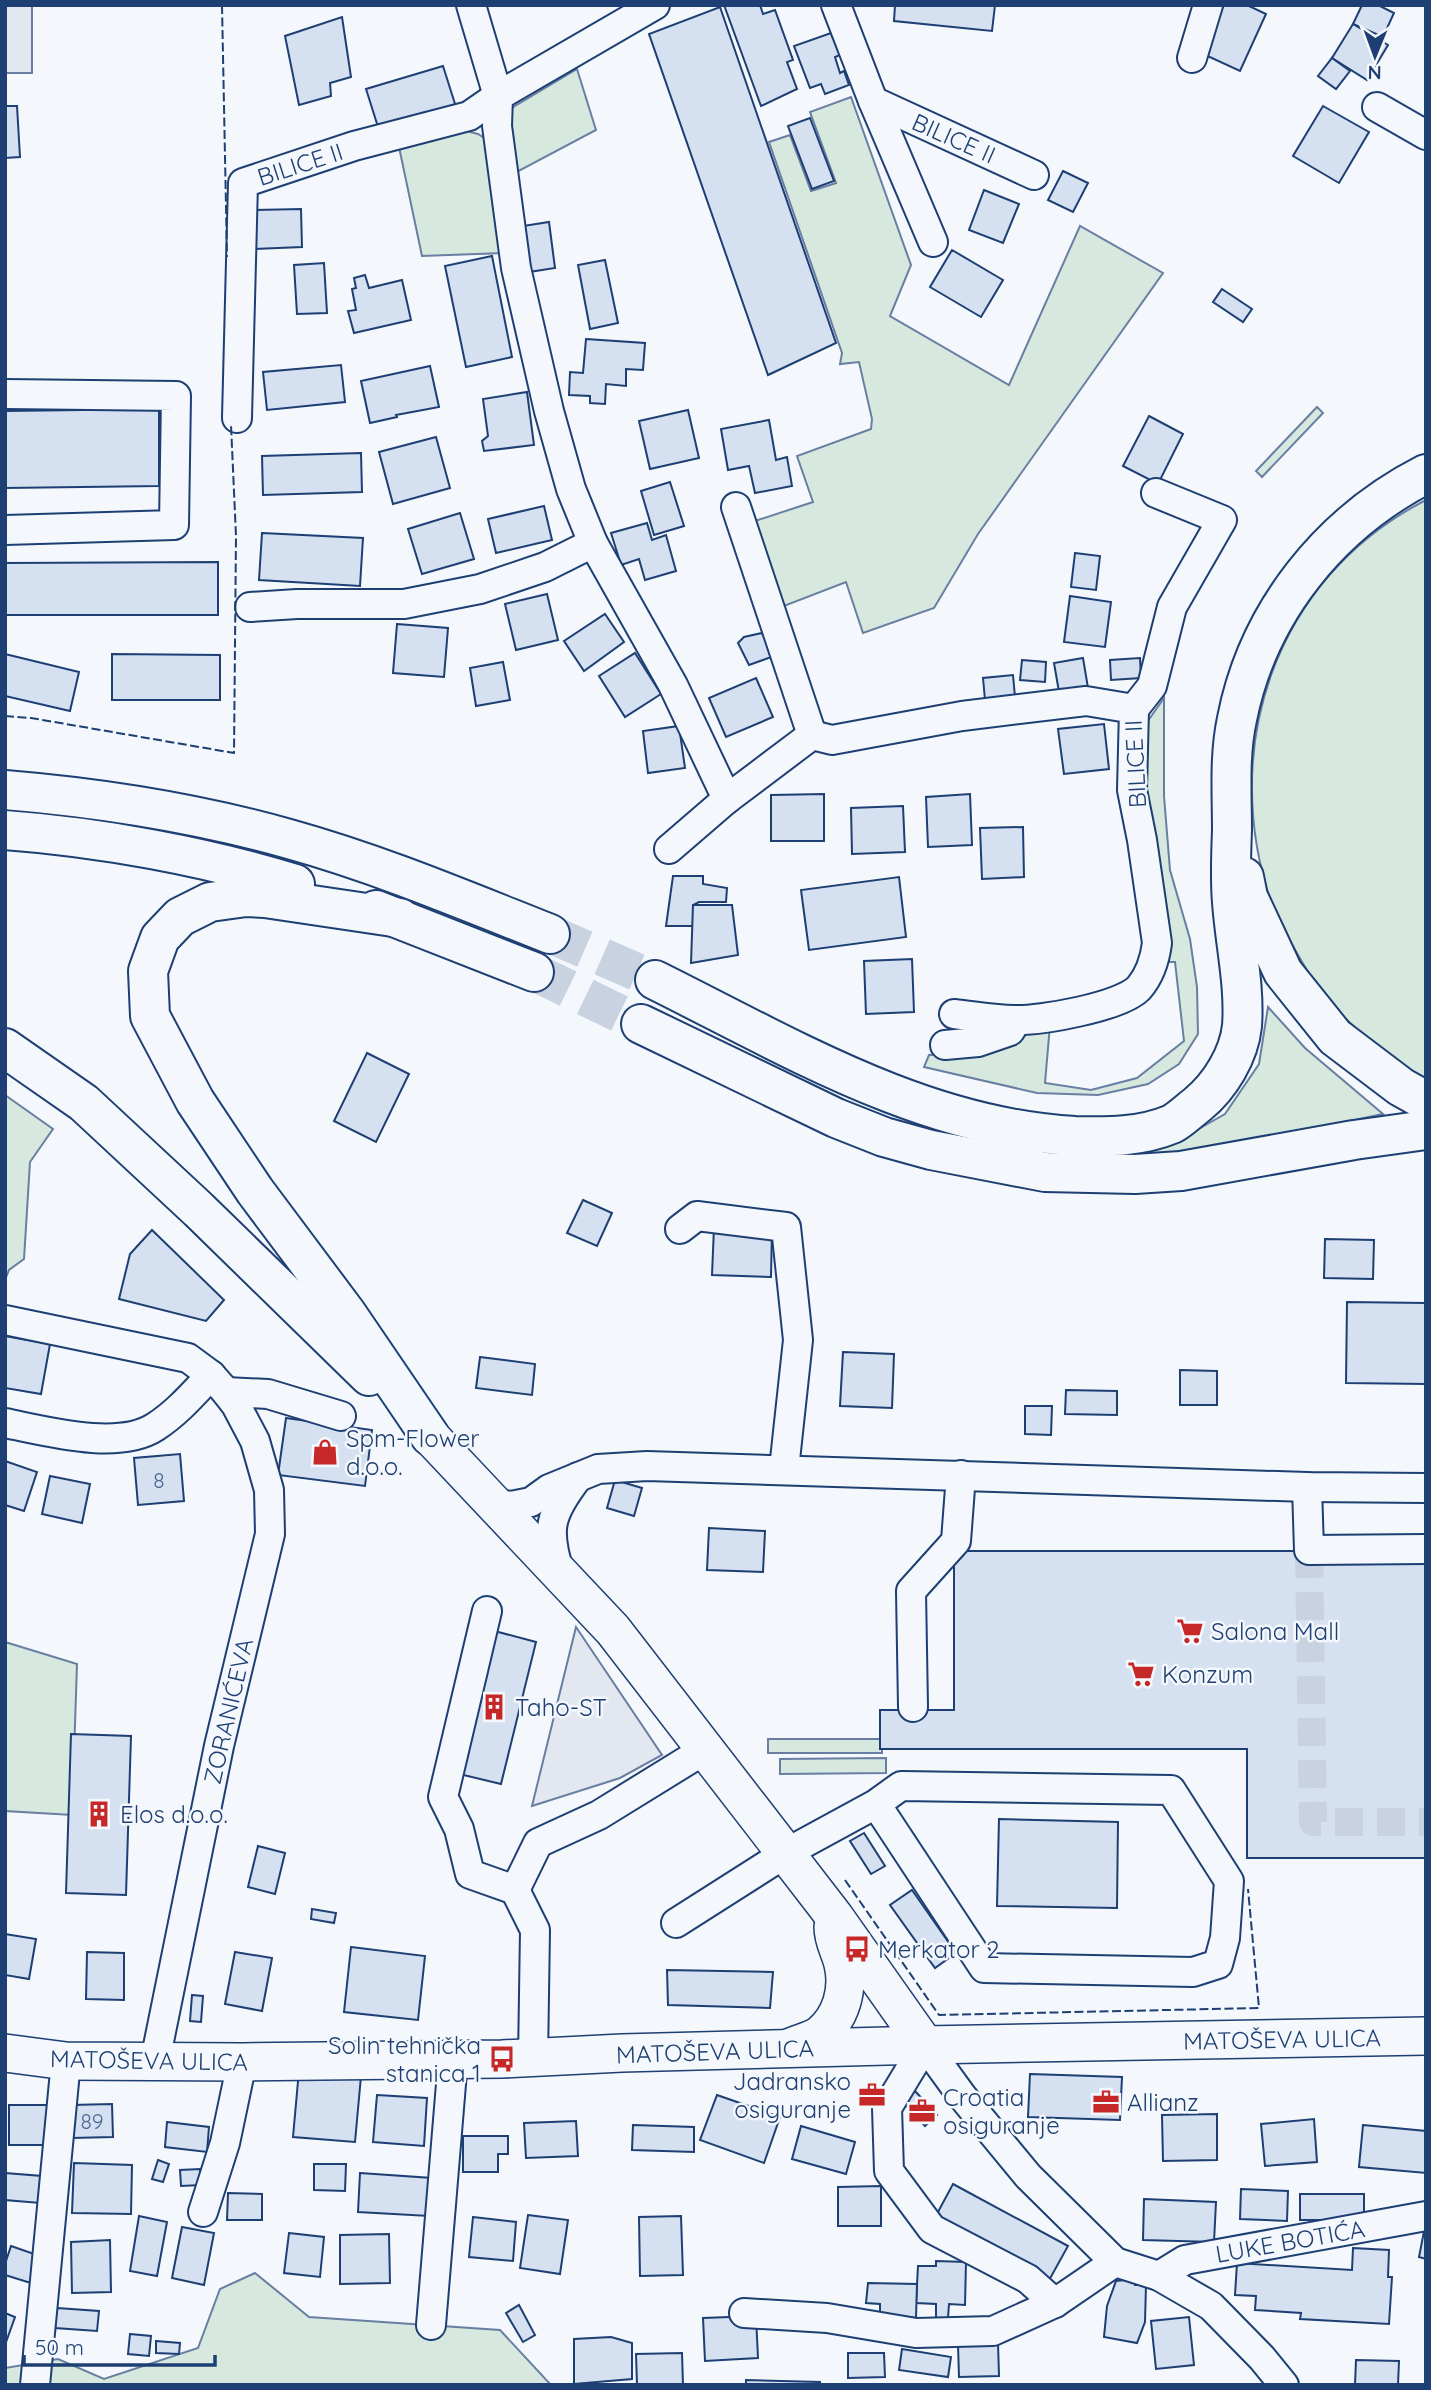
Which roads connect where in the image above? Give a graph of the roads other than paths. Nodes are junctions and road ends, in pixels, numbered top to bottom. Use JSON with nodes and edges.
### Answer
{"nodes":[{"id":1,"x":471,"y":5,"type":"edge"},
{"id":2,"x":655,"y":5,"type":"edge"},
{"id":3,"x":836,"y":5,"type":"edge"},
{"id":4,"x":1208,"y":5,"type":"edge"},
{"id":5,"x":1192,"y":58,"type":"dead end"},
{"id":6,"x":498,"y":96,"type":"junction"},
{"id":7,"x":873,"y":101,"type":"junction"},
{"id":8,"x":1377,"y":107,"type":"dead end"},
{"id":9,"x":1426,"y":135,"type":"edge"},
{"id":10,"x":1034,"y":175,"type":"dead end"},
{"id":11,"x":933,"y":242,"type":"dead end"},
{"id":12,"x":5,"y":394,"type":"edge"},
{"id":13,"x":237,"y":418,"type":"dead end"},
{"id":14,"x":1426,"y":474,"type":"edge"},
{"id":15,"x":1156,"y":493,"type":"dead end"},
{"id":16,"x":736,"y":507,"type":"dead end"},
{"id":17,"x":5,"y":530,"type":"edge"},
{"id":18,"x":593,"y":543,"type":"junction"},
{"id":19,"x":250,"y":607,"type":"dead end"},
{"id":20,"x":1134,"y":709,"type":"junction"},
{"id":21,"x":813,"y":735,"type":"junction"},
{"id":22,"x":5,"y":790,"type":"edge"},
{"id":23,"x":727,"y":799,"type":"junction"},
{"id":24,"x":1231,"y":816,"type":"junction"},
{"id":25,"x":5,"y":830,"type":"edge"},
{"id":26,"x":669,"y":849,"type":"dead end"},
{"id":27,"x":400,"y":918,"type":"junction"},
{"id":28,"x":550,"y":934,"type":"tunnel mouth"},
{"id":29,"x":534,"y":972,"type":"tunnel mouth"},
{"id":30,"x":655,"y":980,"type":"tunnel mouth"},
{"id":31,"x":954,"y":1014,"type":"dead end"},
{"id":32,"x":1016,"y":1021,"type":"junction"},
{"id":33,"x":641,"y":1024,"type":"tunnel mouth"},
{"id":34,"x":945,"y":1045,"type":"dead end"},
{"id":35,"x":5,"y":1048,"type":"edge"},
{"id":36,"x":1426,"y":1101,"type":"edge"},
{"id":37,"x":1426,"y":1130,"type":"edge"},
{"id":38,"x":680,"y":1229,"type":"dead end"},
{"id":39,"x":5,"y":1320,"type":"edge"},
{"id":40,"x":219,"y":1383,"type":"junction"},
{"id":41,"x":341,"y":1416,"type":"dead end"},
{"id":42,"x":5,"y":1423,"type":"edge"},
{"id":43,"x":430,"y":1436,"type":"junction"},
{"id":44,"x":784,"y":1469,"type":"junction"},
{"id":45,"x":961,"y":1475,"type":"junction"},
{"id":46,"x":578,"y":1477,"type":"junction"},
{"id":47,"x":1307,"y":1487,"type":"junction"},
{"id":48,"x":1426,"y":1488,"type":"edge"},
{"id":49,"x":492,"y":1503,"type":"junction"},
{"id":50,"x":1426,"y":1549,"type":"edge"},
{"id":51,"x":560,"y":1574,"type":"junction"},
{"id":52,"x":487,"y":1611,"type":"dead end"},
{"id":53,"x":913,"y":1707,"type":"dead end"},
{"id":54,"x":706,"y":1749,"type":"junction"},
{"id":55,"x":876,"y":1804,"type":"junction"},
{"id":56,"x":786,"y":1853,"type":"junction"},
{"id":57,"x":515,"y":1889,"type":"junction"},
{"id":58,"x":834,"y":1916,"type":"junction"},
{"id":59,"x":676,"y":1923,"type":"dead end"},
{"id":60,"x":1426,"y":2036,"type":"edge"},
{"id":61,"x":925,"y":2045,"type":"junction"},
{"id":62,"x":786,"y":2049,"type":"junction"},
{"id":63,"x":5,"y":2053,"type":"edge"},
{"id":64,"x":533,"y":2059,"type":"junction"},
{"id":65,"x":453,"y":2060,"type":"junction"},
{"id":66,"x":66,"y":2061,"type":"junction"},
{"id":67,"x":155,"y":2061,"type":"junction"},
{"id":68,"x":242,"y":2062,"type":"junction"},
{"id":69,"x":203,"y":2212,"type":"dead end"},
{"id":70,"x":1426,"y":2216,"type":"edge"},
{"id":71,"x":1115,"y":2262,"type":"junction"},
{"id":72,"x":1159,"y":2276,"type":"junction"},
{"id":73,"x":1055,"y":2303,"type":"junction"},
{"id":74,"x":744,"y":2313,"type":"dead end"},
{"id":75,"x":431,"y":2325,"type":"dead end"},
{"id":76,"x":35,"y":2385,"type":"edge"},
{"id":77,"x":1284,"y":2385,"type":"edge"}],
"edges":[{"from":1,"to":6,"type":"street"},
{"from":2,"to":6,"type":"street","name":"BILICE II"},
{"from":3,"to":7,"type":"street","name":"BILICE II"},
{"from":4,"to":5,"type":"street"},
{"from":6,"to":13,"type":"street","name":"BILICE II"},
{"from":6,"to":18,"type":"street"},
{"from":7,"to":10,"type":"street","name":"BILICE II"},
{"from":7,"to":11,"type":"street","name":"BILICE II"},
{"from":8,"to":9,"type":"street"},
{"from":12,"to":17,"type":"street"},
{"from":14,"to":24,"type":"highway"},
{"from":15,"to":20,"type":"street"},
{"from":16,"to":21,"type":"street"},
{"from":18,"to":19,"type":"street"},
{"from":18,"to":23,"type":"street"},
{"from":20,"to":21,"type":"street","name":"BILICE II"},
{"from":20,"to":32,"type":"street","name":"BILICE II"},
{"from":21,"to":23,"type":"street"},
{"from":22,"to":28,"type":"highway"},
{"from":23,"to":26,"type":"street"},
{"from":24,"to":30,"type":"highway"},
{"from":24,"to":36,"type":"highway"},
{"from":25,"to":27,"type":"highway"},
{"from":27,"to":29,"type":"highway"},
{"from":27,"to":43,"type":"highway"},
{"from":31,"to":32,"type":"street","name":"BILICE II"},
{"from":32,"to":34,"type":"street","name":"BILICE II"},
{"from":33,"to":37,"type":"highway"},
{"from":35,"to":43,"type":"highway"},
{"from":38,"to":44,"type":"street"},
{"from":39,"to":40,"type":"street","name":"ZORANIĆEVA"},
{"from":40,"to":41,"type":"street"},
{"from":40,"to":42,"type":"street"},
{"from":40,"to":67,"type":"street","name":"ZORANIĆEVA"},
{"from":43,"to":49,"type":"main road"},
{"from":44,"to":45,"type":"street"},
{"from":44,"to":46,"type":"street"},
{"from":45,"to":47,"type":"street"},
{"from":45,"to":53,"type":"street"},
{"from":46,"to":49,"type":"street"},
{"from":46,"to":51,"type":"street"},
{"from":47,"to":48,"type":"street"},
{"from":47,"to":50,"type":"street"},
{"from":49,"to":51,"type":"main road"},
{"from":51,"to":54,"type":"main road"},
{"from":52,"to":57,"type":"street"},
{"from":54,"to":56,"type":"main road"},
{"from":54,"to":57,"type":"street"},
{"from":55,"to":55,"type":"street"},
{"from":55,"to":56,"type":"street"},
{"from":56,"to":58,"type":"main road"},
{"from":56,"to":59,"type":"street"},
{"from":57,"to":64,"type":"street"},
{"from":58,"to":61,"type":"main road"},
{"from":58,"to":62,"type":"main road"},
{"from":60,"to":61,"type":"main road","name":"MATOŠEVA ULICA"},
{"from":61,"to":62,"type":"main road","name":"MATOŠEVA ULICA"},
{"from":61,"to":71,"type":"street"},
{"from":61,"to":73,"type":"street"},
{"from":62,"to":64,"type":"main road","name":"MATOŠEVA ULICA"},
{"from":63,"to":66,"type":"main road","name":"MATOŠEVA ULICA"},
{"from":64,"to":65,"type":"main road","name":"MATOŠEVA ULICA"},
{"from":65,"to":68,"type":"main road","name":"MATOŠEVA ULICA"},
{"from":65,"to":75,"type":"street"},
{"from":66,"to":67,"type":"main road","name":"MATOŠEVA ULICA"},
{"from":66,"to":76,"type":"street"},
{"from":67,"to":68,"type":"main road","name":"MATOŠEVA ULICA"},
{"from":68,"to":69,"type":"street"},
{"from":70,"to":72,"type":"street","name":"LUKE BOTIĆA"},
{"from":71,"to":72,"type":"street"},
{"from":71,"to":73,"type":"street"},
{"from":72,"to":77,"type":"street"},
{"from":73,"to":74,"type":"street"}]}
